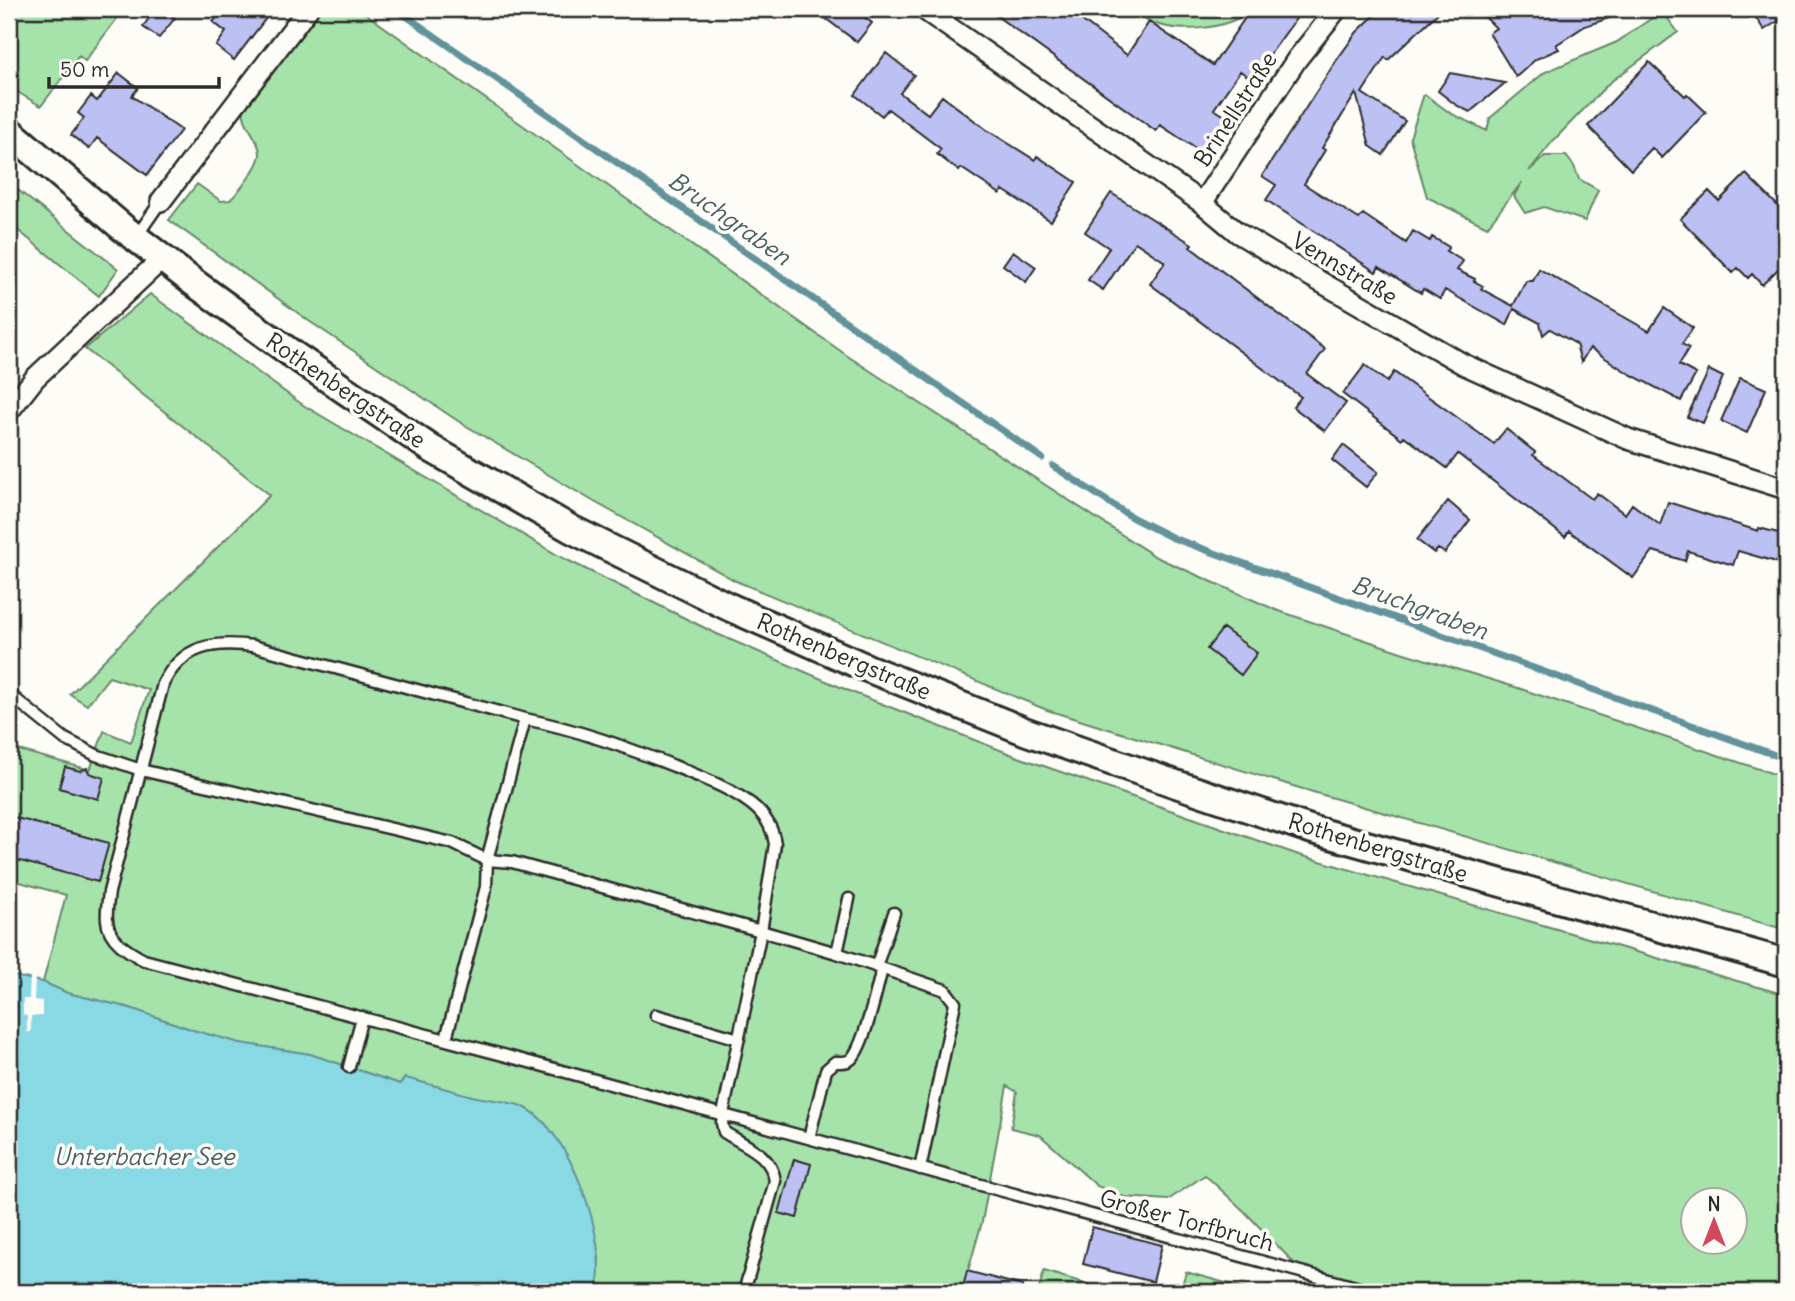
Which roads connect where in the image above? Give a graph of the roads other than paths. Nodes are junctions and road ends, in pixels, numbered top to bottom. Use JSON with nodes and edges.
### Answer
{"nodes":[{"id":1,"x":308,"y":9,"type":"edge"},
{"id":2,"x":923,"y":9,"type":"edge"},
{"id":3,"x":1337,"y":9,"type":"edge"},
{"id":4,"x":9,"y":131,"type":"edge"},
{"id":5,"x":161,"y":201,"type":"joint"},
{"id":6,"x":1202,"y":204,"type":"junction"},
{"id":7,"x":136,"y":237,"type":"junction"},
{"id":8,"x":163,"y":258,"type":"junction"},
{"id":9,"x":9,"y":411,"type":"edge"},
{"id":10,"x":1786,"y":489,"type":"edge"},
{"id":11,"x":9,"y":695,"type":"edge"},
{"id":12,"x":525,"y":719,"type":"junction"},
{"id":13,"x":141,"y":770,"type":"junction"},
{"id":14,"x":487,"y":860,"type":"junction"},
{"id":15,"x":849,"y":899,"type":"dead end"},
{"id":16,"x":894,"y":913,"type":"dead end"},
{"id":17,"x":761,"y":931,"type":"junction"},
{"id":18,"x":837,"y":954,"type":"junction"},
{"id":19,"x":1786,"y":963,"type":"edge"},
{"id":20,"x":879,"y":968,"type":"junction"},
{"id":21,"x":656,"y":1014,"type":"dead end"},
{"id":22,"x":362,"y":1017,"type":"junction"},
{"id":23,"x":446,"y":1039,"type":"junction"},
{"id":24,"x":739,"y":1039,"type":"junction"},
{"id":25,"x":349,"y":1067,"type":"dead end"},
{"id":26,"x":723,"y":1114,"type":"junction"},
{"id":27,"x":809,"y":1138,"type":"junction"},
{"id":28,"x":920,"y":1169,"type":"junction"},
{"id":29,"x":744,"y":1292,"type":"edge"},
{"id":30,"x":1374,"y":1292,"type":"edge"}],
"edges":[{"from":1,"to":5,"type":"street"},
{"from":2,"to":6,"type":"street","name":"Vennstraße"},
{"from":3,"to":6,"type":"street","name":"Brinellstraße"},
{"from":4,"to":7,"type":"main road","name":"Rothenbergstraße"},
{"from":5,"to":7,"type":"lane"},
{"from":6,"to":10,"type":"street","name":"Vennstraße"},
{"from":7,"to":8,"type":"main road","name":"Rothenbergstraße"},
{"from":8,"to":9,"type":"street"},
{"from":8,"to":19,"type":"main road","name":"Rothenbergstraße"},
{"from":11,"to":13,"type":"lane"},
{"from":12,"to":13,"type":"lane","name":"Großer Torfbruch"},
{"from":12,"to":14,"type":"lane"},
{"from":12,"to":17,"type":"lane","name":"Großer Torfbruch"},
{"from":13,"to":14,"type":"lane"},
{"from":13,"to":22,"type":"lane","name":"Großer Torfbruch"},
{"from":14,"to":17,"type":"lane"},
{"from":14,"to":23,"type":"lane"},
{"from":15,"to":18,"type":"lane"},
{"from":16,"to":20,"type":"lane"},
{"from":17,"to":18,"type":"lane"},
{"from":17,"to":24,"type":"lane","name":"Großer Torfbruch"},
{"from":18,"to":20,"type":"lane"},
{"from":20,"to":27,"type":"lane"},
{"from":20,"to":28,"type":"lane"},
{"from":21,"to":24,"type":"lane"},
{"from":22,"to":23,"type":"lane","name":"Großer Torfbruch"},
{"from":22,"to":25,"type":"lane"},
{"from":23,"to":26,"type":"lane","name":"Großer Torfbruch"},
{"from":24,"to":26,"type":"lane","name":"Großer Torfbruch"},
{"from":26,"to":27,"type":"lane","name":"Großer Torfbruch"},
{"from":26,"to":29,"type":"lane"},
{"from":27,"to":28,"type":"lane","name":"Großer Torfbruch"},
{"from":28,"to":30,"type":"lane","name":"Großer Torfbruch"}]}
